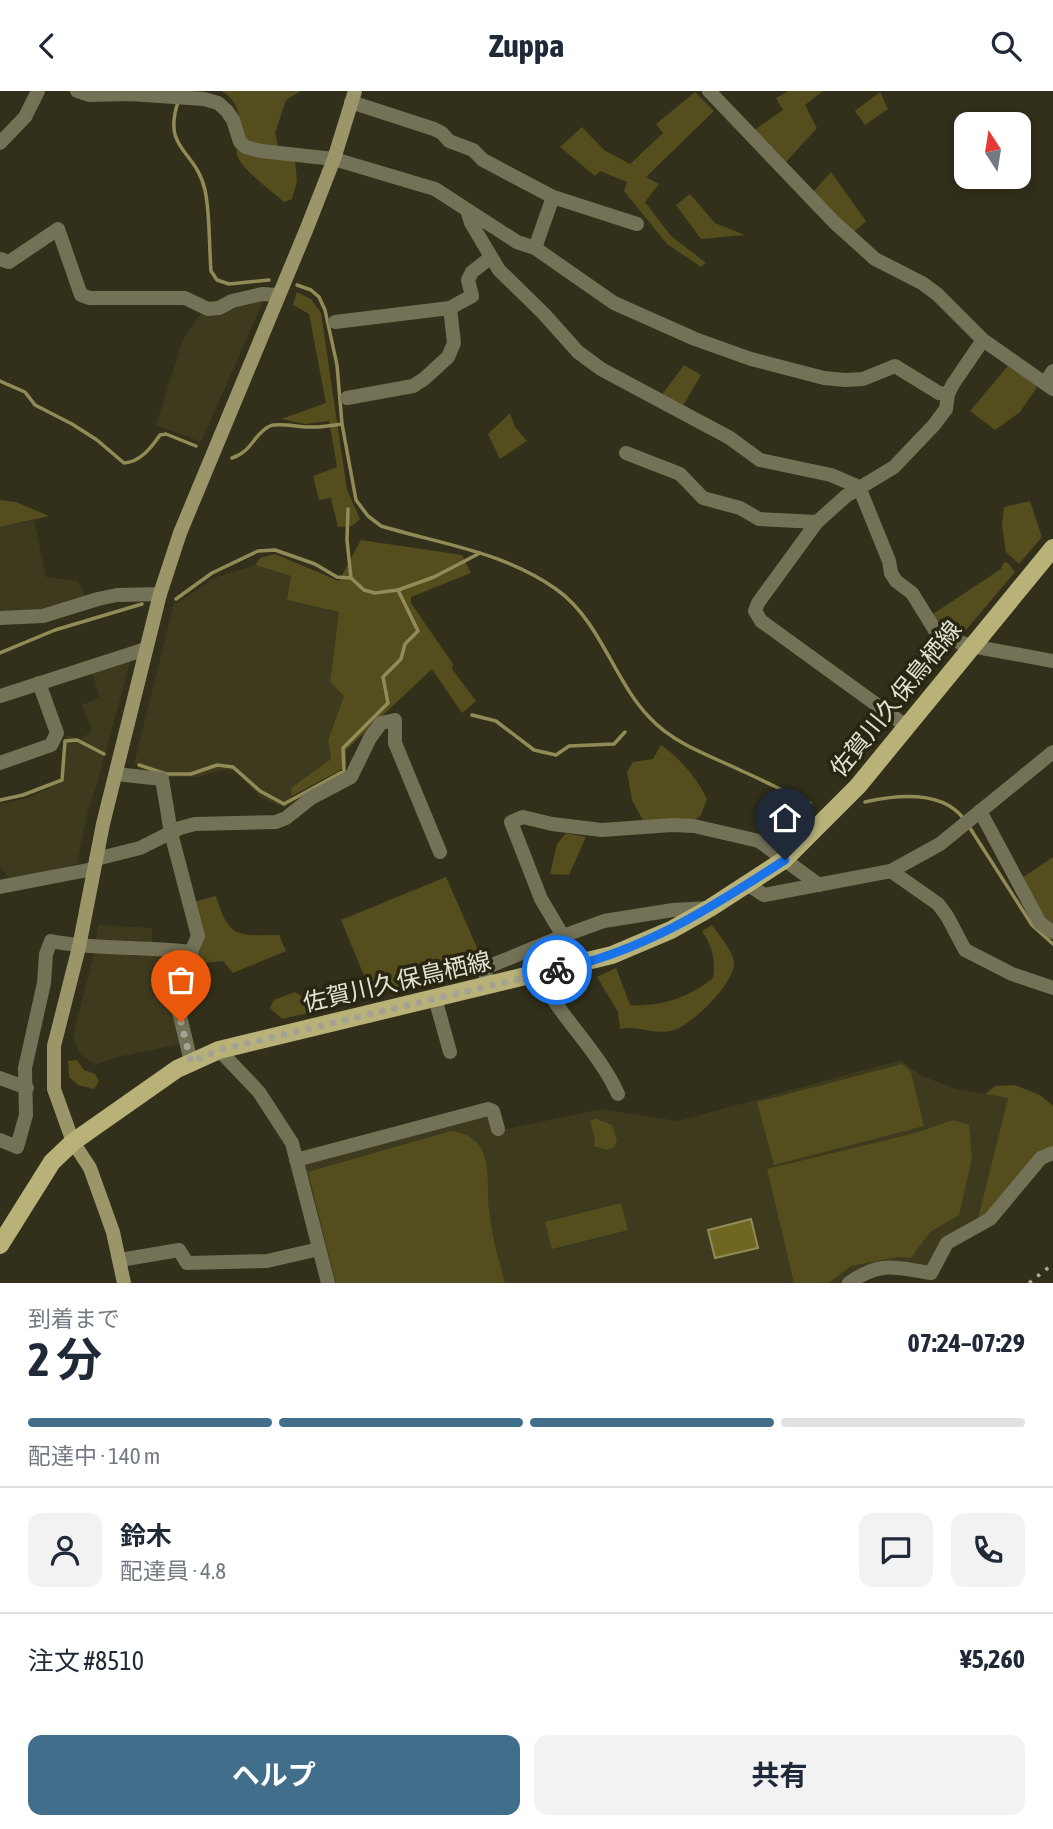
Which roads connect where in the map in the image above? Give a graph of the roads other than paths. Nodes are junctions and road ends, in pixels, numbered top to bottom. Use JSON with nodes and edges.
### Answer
{"nodes":[{"id":1,"x":38,"y":91,"type":"edge"},
{"id":2,"x":77,"y":91,"type":"edge"},
{"id":3,"x":709,"y":91,"type":"edge"},
{"id":4,"x":353,"y":97,"type":"edge"},
{"id":5,"x":0,"y":143,"type":"edge"},
{"id":6,"x":334,"y":159,"type":"junction"},
{"id":7,"x":553,"y":197,"type":"junction"},
{"id":8,"x":467,"y":209,"type":"junction"},
{"id":9,"x":637,"y":224,"type":"dead end"},
{"id":10,"x":536,"y":248,"type":"junction"},
{"id":11,"x":490,"y":258,"type":"junction"},
{"id":12,"x":0,"y":259,"type":"edge"},
{"id":13,"x":279,"y":295,"type":"junction"},
{"id":14,"x":450,"y":309,"type":"junction"},
{"id":15,"x":335,"y":322,"type":"dead end"},
{"id":16,"x":983,"y":340,"type":"junction"},
{"id":17,"x":1050,"y":381,"type":"edge"},
{"id":18,"x":948,"y":394,"type":"junction"},
{"id":19,"x":347,"y":398,"type":"dead end"},
{"id":20,"x":626,"y":453,"type":"dead end"},
{"id":21,"x":859,"y":487,"type":"junction"},
{"id":22,"x":817,"y":522,"type":"junction"},
{"id":23,"x":1053,"y":548,"type":"edge"},
{"id":24,"x":160,"y":594,"type":"junction"},
{"id":25,"x":0,"y":618,"type":"edge"},
{"id":26,"x":971,"y":646,"type":"junction"},
{"id":27,"x":146,"y":649,"type":"junction"},
{"id":28,"x":1053,"y":661,"type":"edge"},
{"id":29,"x":39,"y":683,"type":"junction"},
{"id":30,"x":0,"y":696,"type":"edge"},
{"id":31,"x":906,"y":726,"type":"junction"},
{"id":32,"x":1053,"y":752,"type":"edge"},
{"id":33,"x":0,"y":763,"type":"edge"},
{"id":34,"x":116,"y":774,"type":"junction"},
{"id":35,"x":978,"y":813,"type":"junction"},
{"id":36,"x":171,"y":833,"type":"junction"},
{"id":37,"x":440,"y":852,"type":"dead end"},
{"id":38,"x":785,"y":860,"type":"junction"},
{"id":39,"x":94,"y":864,"type":"junction"},
{"id":40,"x":891,"y":871,"type":"junction"},
{"id":41,"x":747,"y":884,"type":"junction"},
{"id":42,"x":819,"y":885,"type":"junction"},
{"id":43,"x":0,"y":887,"type":"edge"},
{"id":44,"x":710,"y":908,"type":"junction"},
{"id":45,"x":1053,"y":932,"type":"edge"},
{"id":46,"x":563,"y":936,"type":"junction"},
{"id":47,"x":79,"y":947,"type":"junction"},
{"id":48,"x":191,"y":952,"type":"junction"},
{"id":49,"x":537,"y":974,"type":"junction"},
{"id":50,"x":487,"y":985,"type":"junction"},
{"id":51,"x":1053,"y":988,"type":"edge"},
{"id":52,"x":435,"y":997,"type":"junction"},
{"id":53,"x":219,"y":1050,"type":"junction"},
{"id":54,"x":450,"y":1052,"type":"dead end"},
{"id":55,"x":191,"y":1062,"type":"junction"},
{"id":56,"x":0,"y":1078,"type":"edge"},
{"id":57,"x":27,"y":1087,"type":"junction"},
{"id":58,"x":618,"y":1094,"type":"dead end"},
{"id":59,"x":498,"y":1129,"type":"dead end"},
{"id":60,"x":0,"y":1140,"type":"edge"},
{"id":61,"x":73,"y":1142,"type":"junction"},
{"id":62,"x":1053,"y":1153,"type":"edge"},
{"id":63,"x":296,"y":1160,"type":"junction"},
{"id":64,"x":0,"y":1245,"type":"edge"},
{"id":65,"x":319,"y":1249,"type":"junction"},
{"id":66,"x":120,"y":1260,"type":"junction"},
{"id":67,"x":124,"y":1283,"type":"edge"},
{"id":68,"x":328,"y":1283,"type":"edge"},
{"id":69,"x":849,"y":1283,"type":"edge"}],
"edges":[{"from":1,"to":5,"type":"street"},
{"from":2,"to":6,"type":"street"},
{"from":3,"to":16,"type":"street"},
{"from":4,"to":6,"type":"street"},
{"from":4,"to":7,"type":"street"},
{"from":6,"to":8,"type":"street"},
{"from":6,"to":13,"type":"street"},
{"from":7,"to":9,"type":"street"},
{"from":7,"to":10,"type":"street"},
{"from":8,"to":10,"type":"street"},
{"from":8,"to":11,"type":"street"},
{"from":10,"to":18,"type":"street"},
{"from":11,"to":14,"type":"street"},
{"from":11,"to":21,"type":"street"},
{"from":12,"to":13,"type":"street"},
{"from":13,"to":24,"type":"street"},
{"from":14,"to":15,"type":"street"},
{"from":14,"to":19,"type":"street"},
{"from":16,"to":17,"type":"street"},
{"from":16,"to":18,"type":"street"},
{"from":18,"to":21,"type":"street"},
{"from":20,"to":22,"type":"street"},
{"from":21,"to":22,"type":"street"},
{"from":21,"to":26,"type":"street"},
{"from":22,"to":31,"type":"street"},
{"from":23,"to":26,"type":"main road","name":"佐賀川久保鳥栖線"},
{"from":24,"to":25,"type":"street"},
{"from":24,"to":27,"type":"street"},
{"from":26,"to":28,"type":"street"},
{"from":26,"to":31,"type":"main road","name":"佐賀川久保鳥栖線"},
{"from":27,"to":29,"type":"street"},
{"from":27,"to":34,"type":"street"},
{"from":29,"to":30,"type":"street"},
{"from":29,"to":33,"type":"street"},
{"from":31,"to":38,"type":"main road","name":"佐賀川久保鳥栖線"},
{"from":32,"to":35,"type":"street"},
{"from":34,"to":36,"type":"street"},
{"from":34,"to":39,"type":"street"},
{"from":35,"to":40,"type":"street"},
{"from":35,"to":45,"type":"street"},
{"from":36,"to":37,"type":"street"},
{"from":36,"to":39,"type":"street"},
{"from":36,"to":48,"type":"street"},
{"from":38,"to":41,"type":"main road","name":"佐賀川久保鳥栖線"},
{"from":38,"to":42,"type":"street"},
{"from":38,"to":46,"type":"street"},
{"from":39,"to":43,"type":"street"},
{"from":39,"to":47,"type":"street"},
{"from":40,"to":42,"type":"street"},
{"from":40,"to":51,"type":"street"},
{"from":41,"to":42,"type":"street"},
{"from":41,"to":44,"type":"main road","name":"佐賀川久保鳥栖線"},
{"from":44,"to":46,"type":"street"},
{"from":44,"to":49,"type":"main road","name":"佐賀川久保鳥栖線"},
{"from":46,"to":50,"type":"street"},
{"from":47,"to":48,"type":"street"},
{"from":47,"to":57,"type":"street"},
{"from":47,"to":61,"type":"street"},
{"from":48,"to":55,"type":"street"},
{"from":49,"to":50,"type":"main road","name":"佐賀川久保鳥栖線"},
{"from":49,"to":58,"type":"street"},
{"from":50,"to":52,"type":"main road","name":"佐賀川久保鳥栖線"},
{"from":52,"to":53,"type":"main road","name":"佐賀川久保鳥栖線"},
{"from":52,"to":54,"type":"street"},
{"from":53,"to":55,"type":"main road","name":"佐賀川久保鳥栖線"},
{"from":53,"to":63,"type":"street"},
{"from":55,"to":61,"type":"main road","name":"佐賀川久保鳥栖線"},
{"from":56,"to":57,"type":"street"},
{"from":57,"to":60,"type":"street"},
{"from":59,"to":63,"type":"street"},
{"from":61,"to":64,"type":"main road","name":"佐賀川久保鳥栖線"},
{"from":61,"to":66,"type":"street"},
{"from":62,"to":69,"type":"street"},
{"from":63,"to":65,"type":"street"},
{"from":65,"to":66,"type":"street"},
{"from":65,"to":68,"type":"street"},
{"from":66,"to":67,"type":"street"}]}
